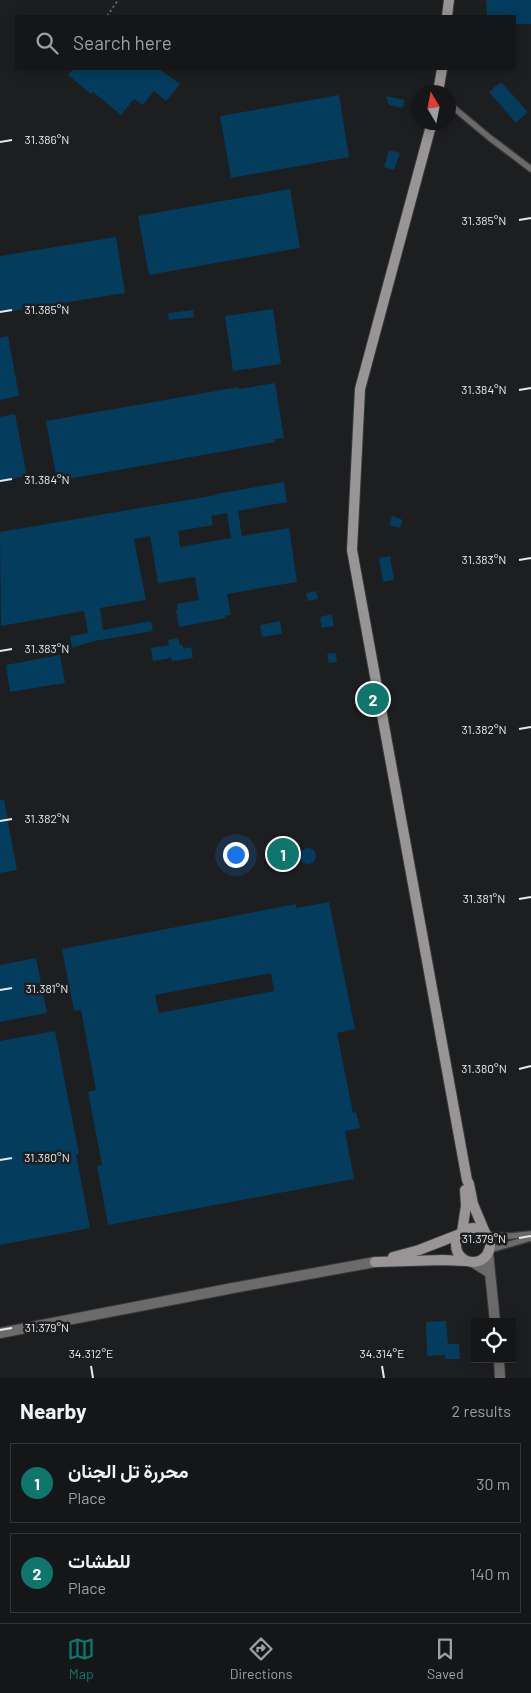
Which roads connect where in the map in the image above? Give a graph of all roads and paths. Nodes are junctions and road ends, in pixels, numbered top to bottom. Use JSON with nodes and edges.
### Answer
{"nodes":[{"id":1,"x":118,"y":0,"type":"edge"},
{"id":2,"x":449,"y":0,"type":"edge"},
{"id":3,"x":107,"y":15,"type":"edge"},
{"id":4,"x":447,"y":15,"type":"edge"},
{"id":5,"x":442,"y":70,"type":"edge"},
{"id":6,"x":439,"y":85,"type":"edge"},
{"id":7,"x":456,"y":110,"type":"edge"},
{"id":8,"x":430,"y":130,"type":"edge"},
{"id":9,"x":531,"y":169,"type":"edge"},
{"id":10,"x":467,"y":1180,"type":"junction"},
{"id":11,"x":461,"y":1233,"type":"junction"},
{"id":12,"x":531,"y":1234,"type":"edge"},
{"id":13,"x":486,"y":1235,"type":"junction"},
{"id":14,"x":531,"y":1238,"type":"edge"},
{"id":15,"x":489,"y":1251,"type":"junction"},
{"id":16,"x":375,"y":1262,"type":"junction"},
{"id":17,"x":470,"y":1262,"type":"junction"},
{"id":18,"x":490,"y":1272,"type":"junction"},
{"id":19,"x":496,"y":1318,"type":"edge"},
{"id":20,"x":0,"y":1334,"type":"edge"},
{"id":21,"x":499,"y":1363,"type":"edge"},
{"id":22,"x":500,"y":1378,"type":"edge"}],
"edges":[{"from":1,"to":3,"type":"path"},
{"from":2,"to":4,"type":"street"},
{"from":5,"to":6,"type":"street"},
{"from":7,"to":9,"type":"lane"},
{"from":8,"to":10,"type":"street"},
{"from":10,"to":11,"type":"street"},
{"from":10,"to":13,"type":"street"},
{"from":11,"to":13,"type":"street"},
{"from":11,"to":16,"type":"street"},
{"from":11,"to":17,"type":"street"},
{"from":12,"to":13,"type":"lane"},
{"from":13,"to":15,"type":"street"},
{"from":14,"to":15,"type":"lane"},
{"from":15,"to":17,"type":"street"},
{"from":15,"to":18,"type":"street"},
{"from":16,"to":17,"type":"street"},
{"from":16,"to":20,"type":"street"},
{"from":17,"to":18,"type":"street"},
{"from":18,"to":19,"type":"street"},
{"from":21,"to":22,"type":"street"}]}
